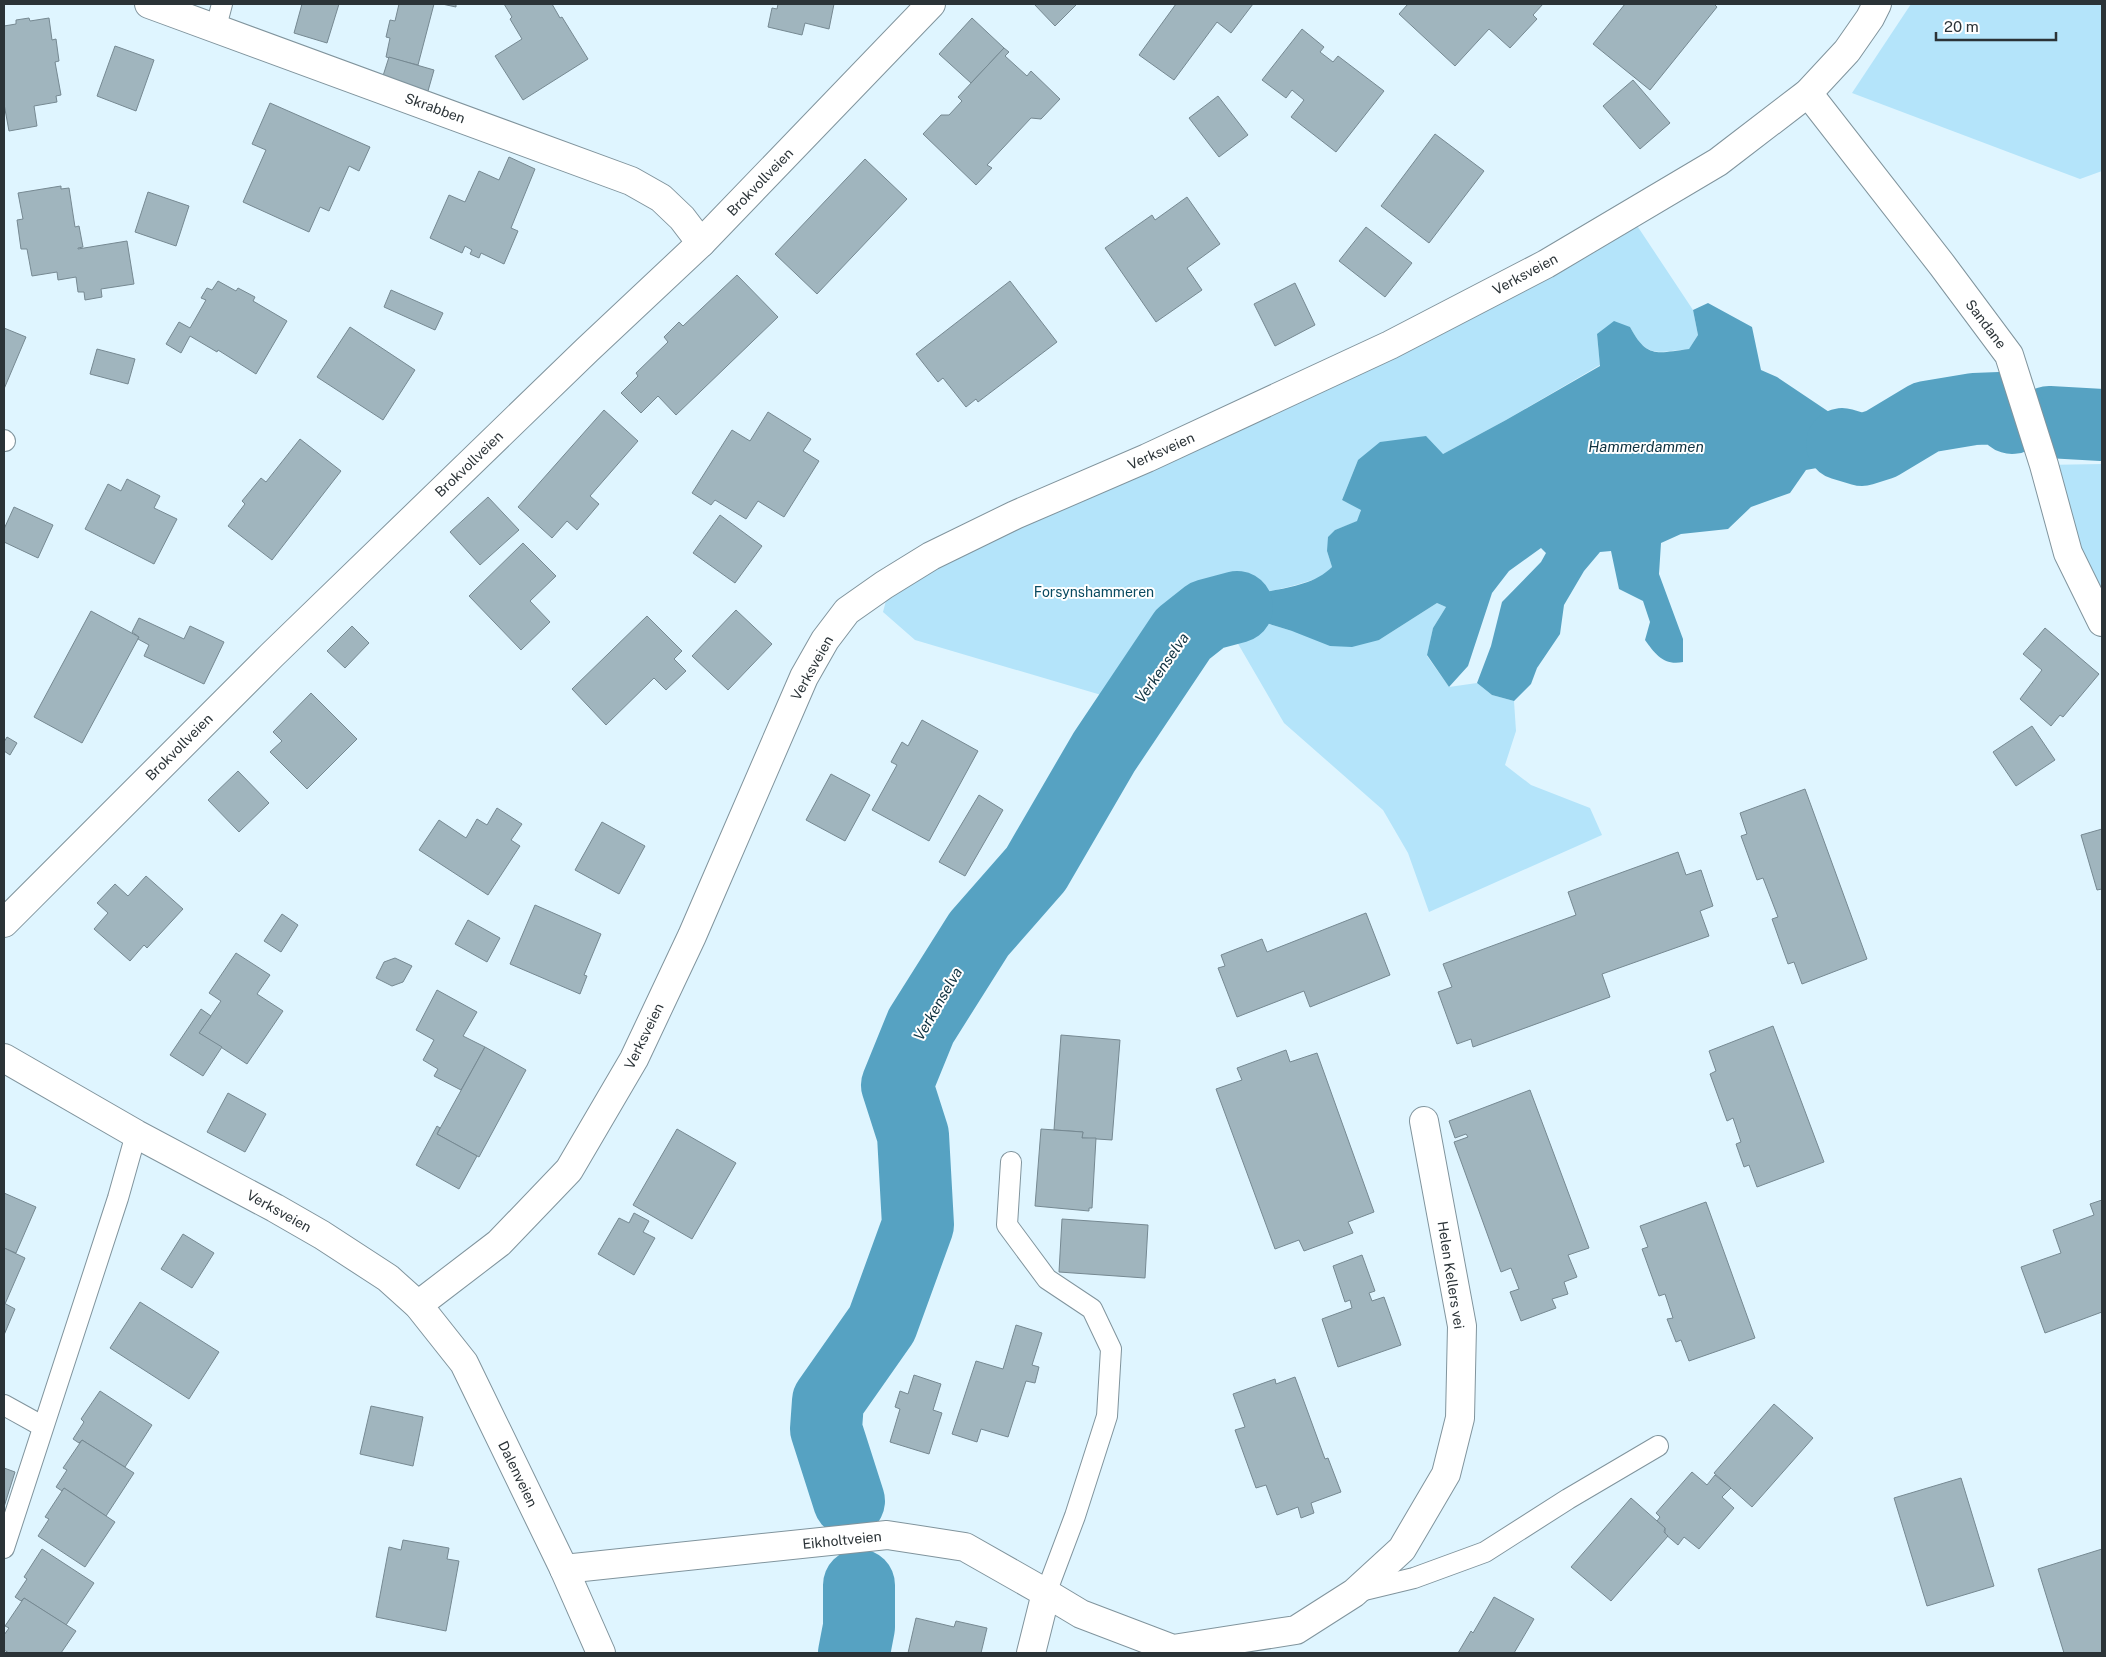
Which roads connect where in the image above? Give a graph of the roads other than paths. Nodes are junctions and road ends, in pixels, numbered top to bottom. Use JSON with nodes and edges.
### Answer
{"nodes":[{"id":1,"x":149,"y":4,"type":"edge"},
{"id":2,"x":931,"y":4,"type":"edge"},
{"id":3,"x":1877,"y":4,"type":"edge"},
{"id":4,"x":219,"y":16,"type":"edge"},
{"id":5,"x":1808,"y":93,"type":"junction"},
{"id":6,"x":701,"y":243,"type":"junction"},
{"id":7,"x":2102,"y":622,"type":"edge"},
{"id":8,"x":4,"y":922,"type":"edge"},
{"id":9,"x":4,"y":1058,"type":"edge"},
{"id":10,"x":1424,"y":1121,"type":"dead end"},
{"id":11,"x":136,"y":1134,"type":"junction"},
{"id":12,"x":1011,"y":1162,"type":"dead end"},
{"id":13,"x":418,"y":1305,"type":"junction"},
{"id":14,"x":4,"y":1405,"type":"edge"},
{"id":15,"x":42,"y":1426,"type":"junction"},
{"id":16,"x":1658,"y":1446,"type":"dead end"},
{"id":17,"x":4,"y":1548,"type":"edge"},
{"id":18,"x":564,"y":1569,"type":"junction"},
{"id":19,"x":1046,"y":1593,"type":"junction"},
{"id":20,"x":1354,"y":1593,"type":"junction"},
{"id":21,"x":1176,"y":1651,"type":"edge"},
{"id":22,"x":601,"y":1653,"type":"edge"},
{"id":23,"x":1031,"y":1653,"type":"edge"}],
"edges":[{"from":1,"to":4,"type":"street","name":"Skrabben"},
{"from":2,"to":6,"type":"street","name":"Brokvollveien"},
{"from":3,"to":5,"type":"street","name":"Verksveien"},
{"from":4,"to":6,"type":"street","name":"Skrabben"},
{"from":5,"to":7,"type":"street","name":"Sandane"},
{"from":5,"to":13,"type":"street","name":"Verksveien"},
{"from":6,"to":8,"type":"street","name":"Brokvollveien"},
{"from":9,"to":11,"type":"street","name":"Verksveien"},
{"from":10,"to":20,"type":"street","name":"Helen Kellers vei"},
{"from":11,"to":13,"type":"street","name":"Verksveien"},
{"from":11,"to":15,"type":"lane"},
{"from":12,"to":19,"type":"lane"},
{"from":13,"to":18,"type":"street","name":"Dalenveien"},
{"from":14,"to":15,"type":"lane"},
{"from":15,"to":17,"type":"lane"},
{"from":16,"to":20,"type":"lane"},
{"from":18,"to":19,"type":"street","name":"Eikholtveien"},
{"from":18,"to":22,"type":"street","name":"Dalenveien"},
{"from":19,"to":21,"type":"street","name":"Helen Kellers vei"},
{"from":19,"to":23,"type":"street"},
{"from":20,"to":21,"type":"street","name":"Helen Kellers vei"}]}
